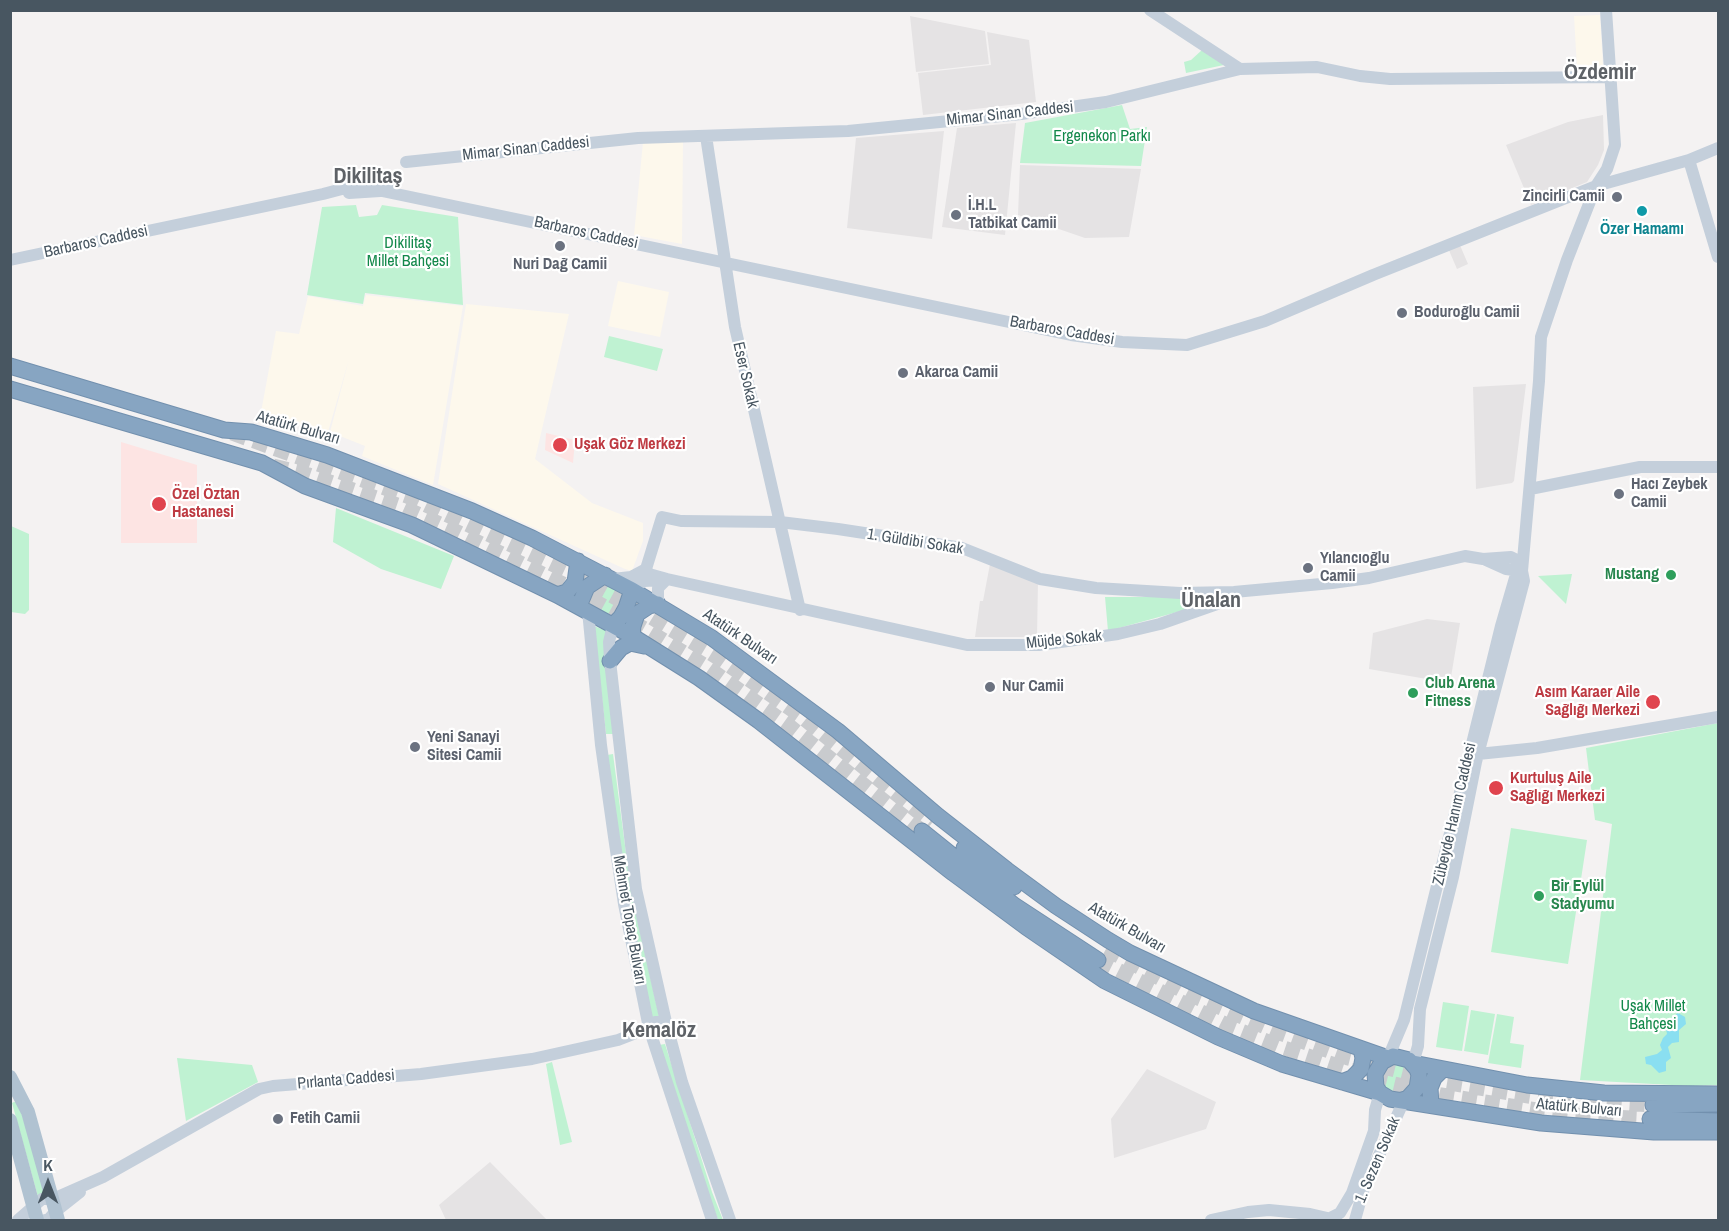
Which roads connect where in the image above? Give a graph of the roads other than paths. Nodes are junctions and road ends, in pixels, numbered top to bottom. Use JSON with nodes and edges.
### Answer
{"nodes":[{"id":1,"x":1150,"y":10,"type":"edge"},
{"id":2,"x":1606,"y":10,"type":"edge"},
{"id":3,"x":1240,"y":69,"type":"junction"},
{"id":4,"x":1610,"y":77,"type":"junction"},
{"id":5,"x":706,"y":136,"type":"junction"},
{"id":6,"x":1719,"y":148,"type":"edge"},
{"id":7,"x":1689,"y":160,"type":"junction"},
{"id":8,"x":406,"y":162,"type":"dead end"},
{"id":9,"x":1596,"y":186,"type":"junction"},
{"id":10,"x":1719,"y":256,"type":"edge"},
{"id":11,"x":10,"y":260,"type":"edge"},
{"id":12,"x":725,"y":261,"type":"junction"},
{"id":13,"x":10,"y":366,"type":"edge"},
{"id":14,"x":10,"y":389,"type":"edge"},
{"id":15,"x":1719,"y":467,"type":"edge"},
{"id":16,"x":1530,"y":489,"type":"junction"},
{"id":17,"x":780,"y":522,"type":"junction"},
{"id":18,"x":578,"y":561,"type":"junction"},
{"id":19,"x":646,"y":569,"type":"junction"},
{"id":20,"x":1522,"y":571,"type":"junction"},
{"id":21,"x":609,"y":577,"type":"junction"},
{"id":22,"x":667,"y":579,"type":"junction"},
{"id":23,"x":632,"y":590,"type":"junction"},
{"id":24,"x":1234,"y":592,"type":"junction"},
{"id":25,"x":557,"y":595,"type":"junction"},
{"id":26,"x":658,"y":604,"type":"junction"},
{"id":27,"x":584,"y":609,"type":"junction"},
{"id":28,"x":800,"y":610,"type":"junction"},
{"id":29,"x":613,"y":625,"type":"junction"},
{"id":30,"x":632,"y":636,"type":"junction"},
{"id":31,"x":652,"y":648,"type":"junction"},
{"id":32,"x":610,"y":661,"type":"junction"},
{"id":33,"x":1714,"y":718,"type":"edge"},
{"id":34,"x":618,"y":743,"type":"junction"},
{"id":35,"x":601,"y":745,"type":"junction"},
{"id":36,"x":1478,"y":754,"type":"junction"},
{"id":37,"x":927,"y":827,"type":"tunnel mouth"},
{"id":38,"x":1102,"y":954,"type":"tunnel mouth"},
{"id":39,"x":667,"y":1026,"type":"junction"},
{"id":40,"x":650,"y":1032,"type":"junction"},
{"id":41,"x":1361,"y":1049,"type":"junction"},
{"id":42,"x":1388,"y":1058,"type":"junction"},
{"id":43,"x":1413,"y":1063,"type":"junction"},
{"id":44,"x":1443,"y":1069,"type":"junction"},
{"id":45,"x":10,"y":1077,"type":"edge"},
{"id":46,"x":1342,"y":1082,"type":"junction"},
{"id":47,"x":1380,"y":1093,"type":"junction"},
{"id":48,"x":1719,"y":1094,"type":"edge"},
{"id":49,"x":16,"y":1099,"type":"edge"},
{"id":50,"x":1402,"y":1100,"type":"junction"},
{"id":51,"x":1719,"y":1104,"type":"edge"},
{"id":52,"x":1431,"y":1105,"type":"junction"},
{"id":53,"x":10,"y":1120,"type":"edge"},
{"id":54,"x":1719,"y":1121,"type":"edge"},
{"id":55,"x":1719,"y":1132,"type":"edge"},
{"id":56,"x":34,"y":1206,"type":"junction"},
{"id":57,"x":56,"y":1210,"type":"edge"},
{"id":58,"x":1334,"y":1220,"type":"edge"},
{"id":59,"x":18,"y":1221,"type":"edge"},
{"id":60,"x":38,"y":1221,"type":"edge"},
{"id":61,"x":45,"y":1221,"type":"edge"},
{"id":62,"x":712,"y":1221,"type":"edge"},
{"id":63,"x":730,"y":1221,"type":"edge"},
{"id":64,"x":1211,"y":1221,"type":"edge"},
{"id":65,"x":1355,"y":1221,"type":"edge"}],
"edges":[{"from":1,"to":3,"type":"street"},
{"from":2,"to":4,"type":"street","name":"Zübeyde Hanım Caddesi"},
{"from":3,"to":4,"type":"street","name":"Mimar Sinan Caddesi"},
{"from":3,"to":5,"type":"street","name":"Mimar Sinan Caddesi"},
{"from":4,"to":9,"type":"street","name":"Zübeyde Hanım Caddesi"},
{"from":5,"to":8,"type":"street","name":"Mimar Sinan Caddesi"},
{"from":5,"to":12,"type":"street","name":"Eser Sokak"},
{"from":6,"to":7,"type":"street","name":"Barbaros Caddesi"},
{"from":7,"to":9,"type":"street","name":"Barbaros Caddesi"},
{"from":7,"to":10,"type":"street"},
{"from":9,"to":12,"type":"street","name":"Barbaros Caddesi"},
{"from":9,"to":16,"type":"street","name":"Zübeyde Hanım Caddesi"},
{"from":11,"to":12,"type":"street","name":"Barbaros Caddesi"},
{"from":12,"to":17,"type":"street","name":"Eser Sokak"},
{"from":13,"to":18,"type":"highway","name":"Atatürk Bulvarı"},
{"from":14,"to":25,"type":"highway","name":"Atatürk Bulvarı"},
{"from":15,"to":16,"type":"street"},
{"from":16,"to":20,"type":"street","name":"Zübeyde Hanım Caddesi"},
{"from":17,"to":19,"type":"street","name":"1. Güldibi Sokak"},
{"from":17,"to":24,"type":"street","name":"1. Güldibi Sokak"},
{"from":17,"to":28,"type":"street","name":"Eser Sokak"},
{"from":18,"to":21,"type":"highway","name":"Atatürk Bulvarı"},
{"from":18,"to":25,"type":"highway"},
{"from":19,"to":21,"type":"street"},
{"from":19,"to":22,"type":"street","name":"Müjde Sokak"},
{"from":20,"to":24,"type":"street","name":"Müjde Sokak"},
{"from":20,"to":36,"type":"street","name":"Zübeyde Hanım Caddesi"},
{"from":20,"to":42,"type":"street","name":"Zübeyde Hanım Caddesi"},
{"from":21,"to":23,"type":"highway","name":"Atatürk Bulvarı"},
{"from":21,"to":27,"type":"highway"},
{"from":22,"to":23,"type":"street"},
{"from":22,"to":26,"type":"street"},
{"from":22,"to":28,"type":"street","name":"Müjde Sokak"},
{"from":23,"to":26,"type":"highway","name":"Atatürk Bulvarı"},
{"from":23,"to":29,"type":"highway"},
{"from":24,"to":28,"type":"street","name":"Müjde Sokak"},
{"from":25,"to":27,"type":"highway","name":"Atatürk Bulvarı"},
{"from":26,"to":30,"type":"highway"},
{"from":26,"to":41,"type":"highway","name":"Atatürk Bulvarı"},
{"from":27,"to":29,"type":"highway","name":"Atatürk Bulvarı"},
{"from":27,"to":35,"type":"street","name":"Mehmet Topaç Bulvarı"},
{"from":29,"to":30,"type":"highway","name":"Atatürk Bulvarı"},
{"from":29,"to":32,"type":"street","name":"Mehmet Topaç Bulvarı"},
{"from":30,"to":31,"type":"highway","name":"Atatürk Bulvarı"},
{"from":31,"to":32,"type":"highway"},
{"from":31,"to":46,"type":"highway","name":"Atatürk Bulvarı"},
{"from":32,"to":34,"type":"street","name":"Mehmet Topaç Bulvarı"},
{"from":33,"to":36,"type":"street"},
{"from":34,"to":35,"type":"street"},
{"from":34,"to":39,"type":"street","name":"Mehmet Topaç Bulvarı"},
{"from":35,"to":40,"type":"street","name":"Mehmet Topaç Bulvarı"},
{"from":36,"to":43,"type":"street","name":"Zübeyde Hanım Caddesi"},
{"from":37,"to":38,"type":"highway"},
{"from":39,"to":40,"type":"street","name":"Pırlanta Caddesi"},
{"from":39,"to":63,"type":"street","name":"Mehmet Topaç Bulvarı"},
{"from":40,"to":57,"type":"street","name":"Pırlanta Caddesi"},
{"from":40,"to":62,"type":"street","name":"Mehmet Topaç Bulvarı"},
{"from":41,"to":42,"type":"highway","name":"Atatürk Bulvarı"},
{"from":41,"to":46,"type":"highway"},
{"from":42,"to":43,"type":"highway","name":"Atatürk Bulvarı"},
{"from":42,"to":47,"type":"highway"},
{"from":43,"to":44,"type":"highway","name":"Atatürk Bulvarı"},
{"from":43,"to":50,"type":"highway"},
{"from":44,"to":48,"type":"highway","name":"Atatürk Bulvarı"},
{"from":44,"to":52,"type":"highway"},
{"from":45,"to":49,"type":"main road"},
{"from":46,"to":47,"type":"highway","name":"Atatürk Bulvarı"},
{"from":47,"to":50,"type":"highway","name":"Atatürk Bulvarı"},
{"from":47,"to":58,"type":"street","name":"1. Sezen Sokak"},
{"from":49,"to":57,"type":"main road"},
{"from":50,"to":52,"type":"highway","name":"Atatürk Bulvarı"},
{"from":50,"to":65,"type":"street","name":"1. Sezen Sokak"},
{"from":51,"to":54,"type":"highway"},
{"from":52,"to":55,"type":"highway","name":"Atatürk Bulvarı"},
{"from":53,"to":56,"type":"main road"},
{"from":56,"to":57,"type":"street","name":"Pırlanta Caddesi"},
{"from":56,"to":59,"type":"street","name":"Pırlanta Caddesi"},
{"from":56,"to":60,"type":"main road"},
{"from":57,"to":61,"type":"street","name":"Pırlanta Caddesi"},
{"from":58,"to":64,"type":"street"}]}
